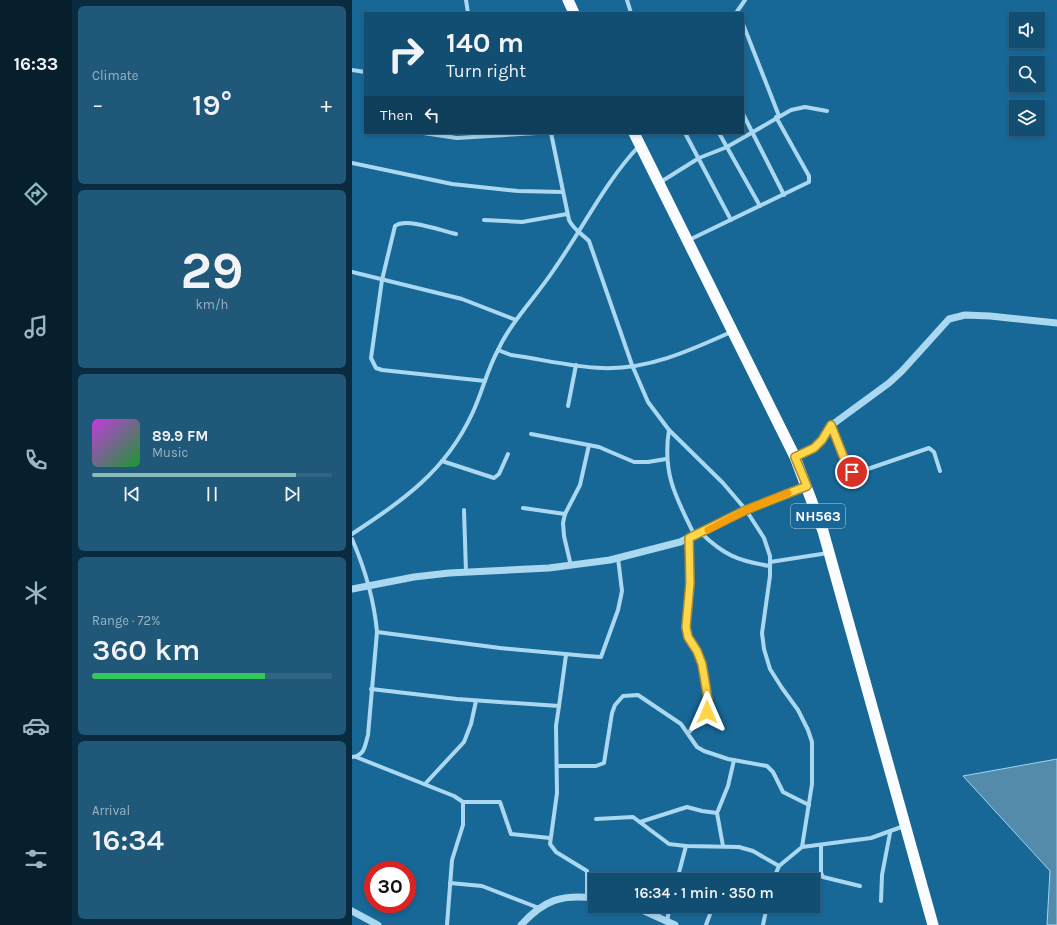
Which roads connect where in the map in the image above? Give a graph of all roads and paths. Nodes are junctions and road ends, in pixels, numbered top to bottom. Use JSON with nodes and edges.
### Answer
{"nodes":[{"id":1,"x":466,"y":0,"type":"edge"},
{"id":2,"x":568,"y":0,"type":"edge"},
{"id":3,"x":627,"y":0,"type":"edge"},
{"id":4,"x":745,"y":0,"type":"edge"},
{"id":5,"x":468,"y":12,"type":"edge"},
{"id":6,"x":574,"y":12,"type":"edge"},
{"id":7,"x":631,"y":12,"type":"edge"},
{"id":8,"x":737,"y":12,"type":"edge"},
{"id":9,"x":744,"y":27,"type":"edge"},
{"id":10,"x":352,"y":70,"type":"edge"},
{"id":11,"x":364,"y":72,"type":"edge"},
{"id":12,"x":827,"y":111,"type":"dead end"},
{"id":13,"x":744,"y":116,"type":"edge"},
{"id":14,"x":778,"y":116,"type":"junction"},
{"id":15,"x":752,"y":131,"type":"junction"},
{"id":16,"x":430,"y":134,"type":"edge"},
{"id":17,"x":521,"y":134,"type":"edge"},
{"id":18,"x":551,"y":134,"type":"edge"},
{"id":19,"x":635,"y":134,"type":"edge"},
{"id":20,"x":686,"y":134,"type":"edge"},
{"id":21,"x":720,"y":134,"type":"edge"},
{"id":22,"x":640,"y":144,"type":"junction"},
{"id":23,"x":727,"y":147,"type":"junction"},
{"id":24,"x":699,"y":158,"type":"junction"},
{"id":25,"x":352,"y":163,"type":"edge"},
{"id":26,"x":659,"y":183,"type":"junction"},
{"id":27,"x":563,"y":192,"type":"junction"},
{"id":28,"x":784,"y":194,"type":"junction"},
{"id":29,"x":760,"y":206,"type":"junction"},
{"id":30,"x":567,"y":214,"type":"junction"},
{"id":31,"x":484,"y":220,"type":"dead end"},
{"id":32,"x":731,"y":220,"type":"junction"},
{"id":33,"x":580,"y":231,"type":"junction"},
{"id":34,"x":456,"y":234,"type":"dead end"},
{"id":35,"x":688,"y":241,"type":"junction"},
{"id":36,"x":352,"y":272,"type":"edge"},
{"id":37,"x":382,"y":280,"type":"junction"},
{"id":38,"x":516,"y":320,"type":"junction"},
{"id":39,"x":1057,"y":323,"type":"edge"},
{"id":40,"x":733,"y":331,"type":"junction"},
{"id":41,"x":498,"y":350,"type":"junction"},
{"id":42,"x":576,"y":366,"type":"junction"},
{"id":43,"x":632,"y":366,"type":"junction"},
{"id":44,"x":485,"y":381,"type":"junction"},
{"id":45,"x":568,"y":406,"type":"dead end"},
{"id":46,"x":831,"y":425,"type":"junction"},
{"id":47,"x":669,"y":430,"type":"junction"},
{"id":48,"x":531,"y":434,"type":"dead end"},
{"id":49,"x":589,"y":445,"type":"junction"},
{"id":50,"x":508,"y":454,"type":"dead end"},
{"id":51,"x":795,"y":457,"type":"junction"},
{"id":52,"x":666,"y":459,"type":"junction"},
{"id":53,"x":442,"y":461,"type":"junction"},
{"id":54,"x":940,"y":471,"type":"dead end"},
{"id":55,"x":807,"y":486,"type":"junction"},
{"id":56,"x":523,"y":508,"type":"dead end"},
{"id":57,"x":464,"y":510,"type":"dead end"},
{"id":58,"x":746,"y":510,"type":"junction"},
{"id":59,"x":565,"y":514,"type":"junction"},
{"id":60,"x":352,"y":534,"type":"edge"},
{"id":61,"x":695,"y":536,"type":"junction"},
{"id":62,"x":352,"y":539,"type":"edge"},
{"id":63,"x":829,"y":553,"type":"junction"},
{"id":64,"x":618,"y":558,"type":"junction"},
{"id":65,"x":770,"y":564,"type":"junction"},
{"id":66,"x":571,"y":566,"type":"junction"},
{"id":67,"x":466,"y":572,"type":"junction"},
{"id":68,"x":368,"y":585,"type":"junction"},
{"id":69,"x":352,"y":589,"type":"edge"},
{"id":70,"x":376,"y":632,"type":"junction"},
{"id":71,"x":566,"y":655,"type":"junction"},
{"id":72,"x":371,"y":689,"type":"junction"},
{"id":73,"x":476,"y":701,"type":"junction"},
{"id":74,"x":559,"y":706,"type":"junction"},
{"id":75,"x":688,"y":734,"type":"junction"},
{"id":76,"x":354,"y":757,"type":"edge"},
{"id":77,"x":734,"y":760,"type":"junction"},
{"id":78,"x":557,"y":766,"type":"junction"},
{"id":79,"x":425,"y":784,"type":"junction"},
{"id":80,"x":463,"y":802,"type":"junction"},
{"id":81,"x":809,"y":805,"type":"junction"},
{"id":82,"x":718,"y":813,"type":"junction"},
{"id":83,"x":596,"y":819,"type":"dead end"},
{"id":84,"x":640,"y":822,"type":"junction"},
{"id":85,"x":906,"y":825,"type":"junction"},
{"id":86,"x":890,"y":833,"type":"junction"},
{"id":87,"x":550,"y":838,"type":"junction"},
{"id":88,"x":686,"y":846,"type":"junction"},
{"id":89,"x":723,"y":846,"type":"junction"},
{"id":90,"x":821,"y":846,"type":"junction"},
{"id":91,"x":802,"y":847,"type":"junction"},
{"id":92,"x":779,"y":866,"type":"junction"},
{"id":93,"x":679,"y":873,"type":"edge"},
{"id":94,"x":776,"y":873,"type":"edge"},
{"id":95,"x":450,"y":883,"type":"junction"},
{"id":96,"x":860,"y":886,"type":"dead end"},
{"id":97,"x":587,"y":897,"type":"joint"},
{"id":98,"x":881,"y":901,"type":"dead end"},
{"id":99,"x":539,"y":908,"type":"junction"},
{"id":100,"x":352,"y":911,"type":"edge"},
{"id":101,"x":649,"y":913,"type":"edge"},
{"id":102,"x":669,"y":913,"type":"edge"},
{"id":103,"x":710,"y":913,"type":"edge"},
{"id":104,"x":765,"y":913,"type":"edge"},
{"id":105,"x":667,"y":921,"type":"junction"},
{"id":106,"x":378,"y":925,"type":"edge"},
{"id":107,"x":448,"y":925,"type":"edge"},
{"id":108,"x":521,"y":925,"type":"edge"},
{"id":109,"x":675,"y":925,"type":"edge"},
{"id":110,"x":706,"y":925,"type":"edge"},
{"id":111,"x":762,"y":925,"type":"edge"},
{"id":112,"x":933,"y":925,"type":"edge"}],
"edges":[{"from":1,"to":5,"type":"street"},
{"from":2,"to":6,"type":"highway"},
{"from":3,"to":7,"type":"street"},
{"from":4,"to":8,"type":"street"},
{"from":9,"to":14,"type":"street"},
{"from":10,"to":11,"type":"street"},
{"from":12,"to":14,"type":"street"},
{"from":13,"to":15,"type":"street"},
{"from":14,"to":15,"type":"street"},
{"from":14,"to":28,"type":"street"},
{"from":15,"to":23,"type":"street"},
{"from":15,"to":28,"type":"street"},
{"from":16,"to":17,"type":"street"},
{"from":18,"to":27,"type":"street"},
{"from":19,"to":22,"type":"highway","number":"NH563"},
{"from":20,"to":24,"type":"street"},
{"from":21,"to":23,"type":"street"},
{"from":22,"to":26,"type":"highway","number":"NH563"},
{"from":22,"to":33,"type":"street"},
{"from":23,"to":24,"type":"street"},
{"from":23,"to":29,"type":"street"},
{"from":24,"to":26,"type":"street"},
{"from":24,"to":32,"type":"street"},
{"from":25,"to":27,"type":"street"},
{"from":26,"to":35,"type":"highway","number":"NH563"},
{"from":27,"to":30,"type":"street"},
{"from":28,"to":29,"type":"street"},
{"from":29,"to":32,"type":"street"},
{"from":30,"to":31,"type":"street"},
{"from":30,"to":33,"type":"street"},
{"from":32,"to":35,"type":"street"},
{"from":33,"to":38,"type":"street"},
{"from":33,"to":43,"type":"street"},
{"from":34,"to":37,"type":"street"},
{"from":35,"to":40,"type":"highway","number":"NH563"},
{"from":36,"to":37,"type":"street"},
{"from":37,"to":38,"type":"street"},
{"from":37,"to":44,"type":"street"},
{"from":38,"to":41,"type":"street"},
{"from":39,"to":46,"type":"street"},
{"from":40,"to":43,"type":"street"},
{"from":40,"to":51,"type":"highway","number":"NH563"},
{"from":41,"to":42,"type":"street"},
{"from":41,"to":44,"type":"street"},
{"from":42,"to":43,"type":"street"},
{"from":42,"to":45,"type":"street"},
{"from":43,"to":47,"type":"street"},
{"from":44,"to":53,"type":"street"},
{"from":46,"to":51,"type":"street"},
{"from":46,"to":54,"type":"street"},
{"from":47,"to":52,"type":"street"},
{"from":47,"to":58,"type":"street"},
{"from":48,"to":49,"type":"street"},
{"from":49,"to":52,"type":"street"},
{"from":49,"to":59,"type":"street"},
{"from":50,"to":53,"type":"street"},
{"from":51,"to":55,"type":"highway","number":"NH563"},
{"from":52,"to":61,"type":"street"},
{"from":53,"to":60,"type":"street"},
{"from":55,"to":58,"type":"street"},
{"from":55,"to":63,"type":"highway","number":"NH563"},
{"from":56,"to":59,"type":"street"},
{"from":57,"to":67,"type":"street"},
{"from":58,"to":61,"type":"street"},
{"from":58,"to":65,"type":"street"},
{"from":59,"to":66,"type":"street"},
{"from":61,"to":64,"type":"street"},
{"from":61,"to":65,"type":"street"},
{"from":61,"to":75,"type":"street"},
{"from":62,"to":68,"type":"street"},
{"from":63,"to":65,"type":"street"},
{"from":63,"to":85,"type":"highway","number":"NH563"},
{"from":64,"to":66,"type":"street"},
{"from":64,"to":71,"type":"street"},
{"from":65,"to":81,"type":"street"},
{"from":66,"to":67,"type":"street"},
{"from":67,"to":68,"type":"street"},
{"from":68,"to":69,"type":"street"},
{"from":68,"to":70,"type":"street"},
{"from":70,"to":71,"type":"street"},
{"from":70,"to":72,"type":"street"},
{"from":71,"to":74,"type":"street"},
{"from":72,"to":73,"type":"street"},
{"from":72,"to":76,"type":"street"},
{"from":73,"to":74,"type":"street"},
{"from":73,"to":79,"type":"street"},
{"from":74,"to":78,"type":"street"},
{"from":75,"to":77,"type":"street"},
{"from":75,"to":78,"type":"street"},
{"from":76,"to":79,"type":"street"},
{"from":77,"to":81,"type":"street"},
{"from":77,"to":82,"type":"street"},
{"from":78,"to":87,"type":"street"},
{"from":79,"to":80,"type":"street"},
{"from":80,"to":87,"type":"street"},
{"from":80,"to":95,"type":"street"},
{"from":81,"to":91,"type":"street"},
{"from":82,"to":84,"type":"street"},
{"from":82,"to":89,"type":"street"},
{"from":83,"to":84,"type":"street"},
{"from":84,"to":88,"type":"street"},
{"from":85,"to":86,"type":"street"},
{"from":85,"to":112,"type":"highway","number":"NH563"},
{"from":86,"to":90,"type":"street"},
{"from":86,"to":98,"type":"street"},
{"from":87,"to":97,"type":"street"},
{"from":88,"to":89,"type":"street"},
{"from":88,"to":93,"type":"street"},
{"from":89,"to":92,"type":"street"},
{"from":90,"to":91,"type":"street"},
{"from":90,"to":96,"type":"street"},
{"from":91,"to":92,"type":"street"},
{"from":92,"to":94,"type":"street"},
{"from":95,"to":99,"type":"street"},
{"from":95,"to":107,"type":"street"},
{"from":97,"to":99,"type":"street"},
{"from":99,"to":108,"type":"street"},
{"from":100,"to":106,"type":"street"},
{"from":101,"to":105,"type":"street"},
{"from":102,"to":105,"type":"street"},
{"from":103,"to":110,"type":"street"},
{"from":104,"to":111,"type":"street"},
{"from":105,"to":109,"type":"street"}]}
